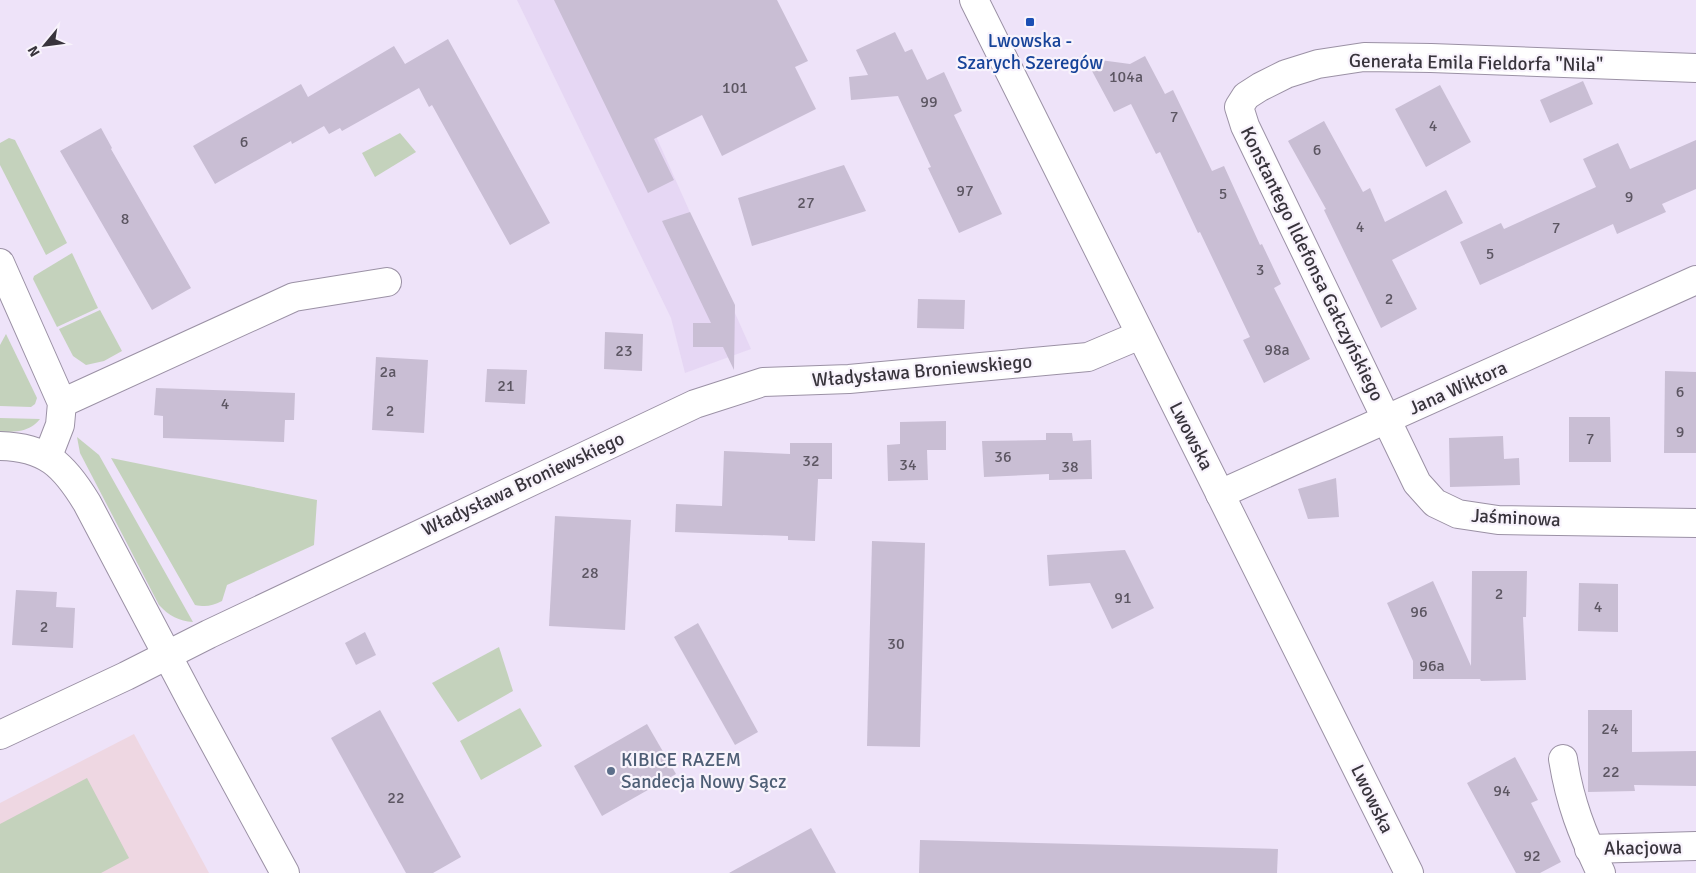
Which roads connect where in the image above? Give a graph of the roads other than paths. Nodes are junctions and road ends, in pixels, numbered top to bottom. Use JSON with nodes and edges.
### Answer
{"nodes":[{"id":1,"x":974,"y":0,"type":"edge"},
{"id":2,"x":1696,"y":68,"type":"edge"},
{"id":3,"x":1239,"y":107,"type":"joint"},
{"id":4,"x":0,"y":263,"type":"edge"},
{"id":5,"x":1696,"y":280,"type":"edge"},
{"id":6,"x":387,"y":282,"type":"dead end"},
{"id":7,"x":1140,"y":334,"type":"junction"},
{"id":8,"x":62,"y":403,"type":"junction"},
{"id":9,"x":1387,"y":420,"type":"junction"},
{"id":10,"x":0,"y":446,"type":"edge"},
{"id":11,"x":48,"y":456,"type":"junction"},
{"id":12,"x":1220,"y":494,"type":"junction"},
{"id":13,"x":1696,"y":523,"type":"edge"},
{"id":14,"x":166,"y":654,"type":"junction"},
{"id":15,"x":0,"y":735,"type":"edge"},
{"id":16,"x":1563,"y":759,"type":"dead end"},
{"id":17,"x":1696,"y":846,"type":"edge"},
{"id":18,"x":1589,"y":849,"type":"junction"},
{"id":19,"x":285,"y":873,"type":"edge"},
{"id":20,"x":1409,"y":873,"type":"edge"},
{"id":21,"x":1601,"y":873,"type":"edge"}],
"edges":[{"from":1,"to":7,"type":"street","name":"Lwowska"},
{"from":2,"to":3,"type":"street","name":"Generała Emila Fieldorfa \"Nila\""},
{"from":3,"to":9,"type":"street","name":"Konstantego Ildefonsa Gałczyńskiego"},
{"from":4,"to":8,"type":"street"},
{"from":5,"to":9,"type":"street","name":"Jana Wiktora"},
{"from":6,"to":8,"type":"street"},
{"from":7,"to":12,"type":"street","name":"Lwowska"},
{"from":7,"to":14,"type":"street","name":"Władysława Broniewskiego"},
{"from":8,"to":11,"type":"street"},
{"from":9,"to":12,"type":"street","name":"Jana Wiktora"},
{"from":9,"to":13,"type":"street","name":"Jaśminowa"},
{"from":10,"to":11,"type":"street"},
{"from":11,"to":14,"type":"street"},
{"from":12,"to":20,"type":"street","name":"Lwowska"},
{"from":14,"to":15,"type":"street","name":"Władysława Broniewskiego"},
{"from":14,"to":19,"type":"street"},
{"from":16,"to":18,"type":"street"},
{"from":17,"to":18,"type":"street","name":"Akacjowa"},
{"from":18,"to":21,"type":"street"}]}
